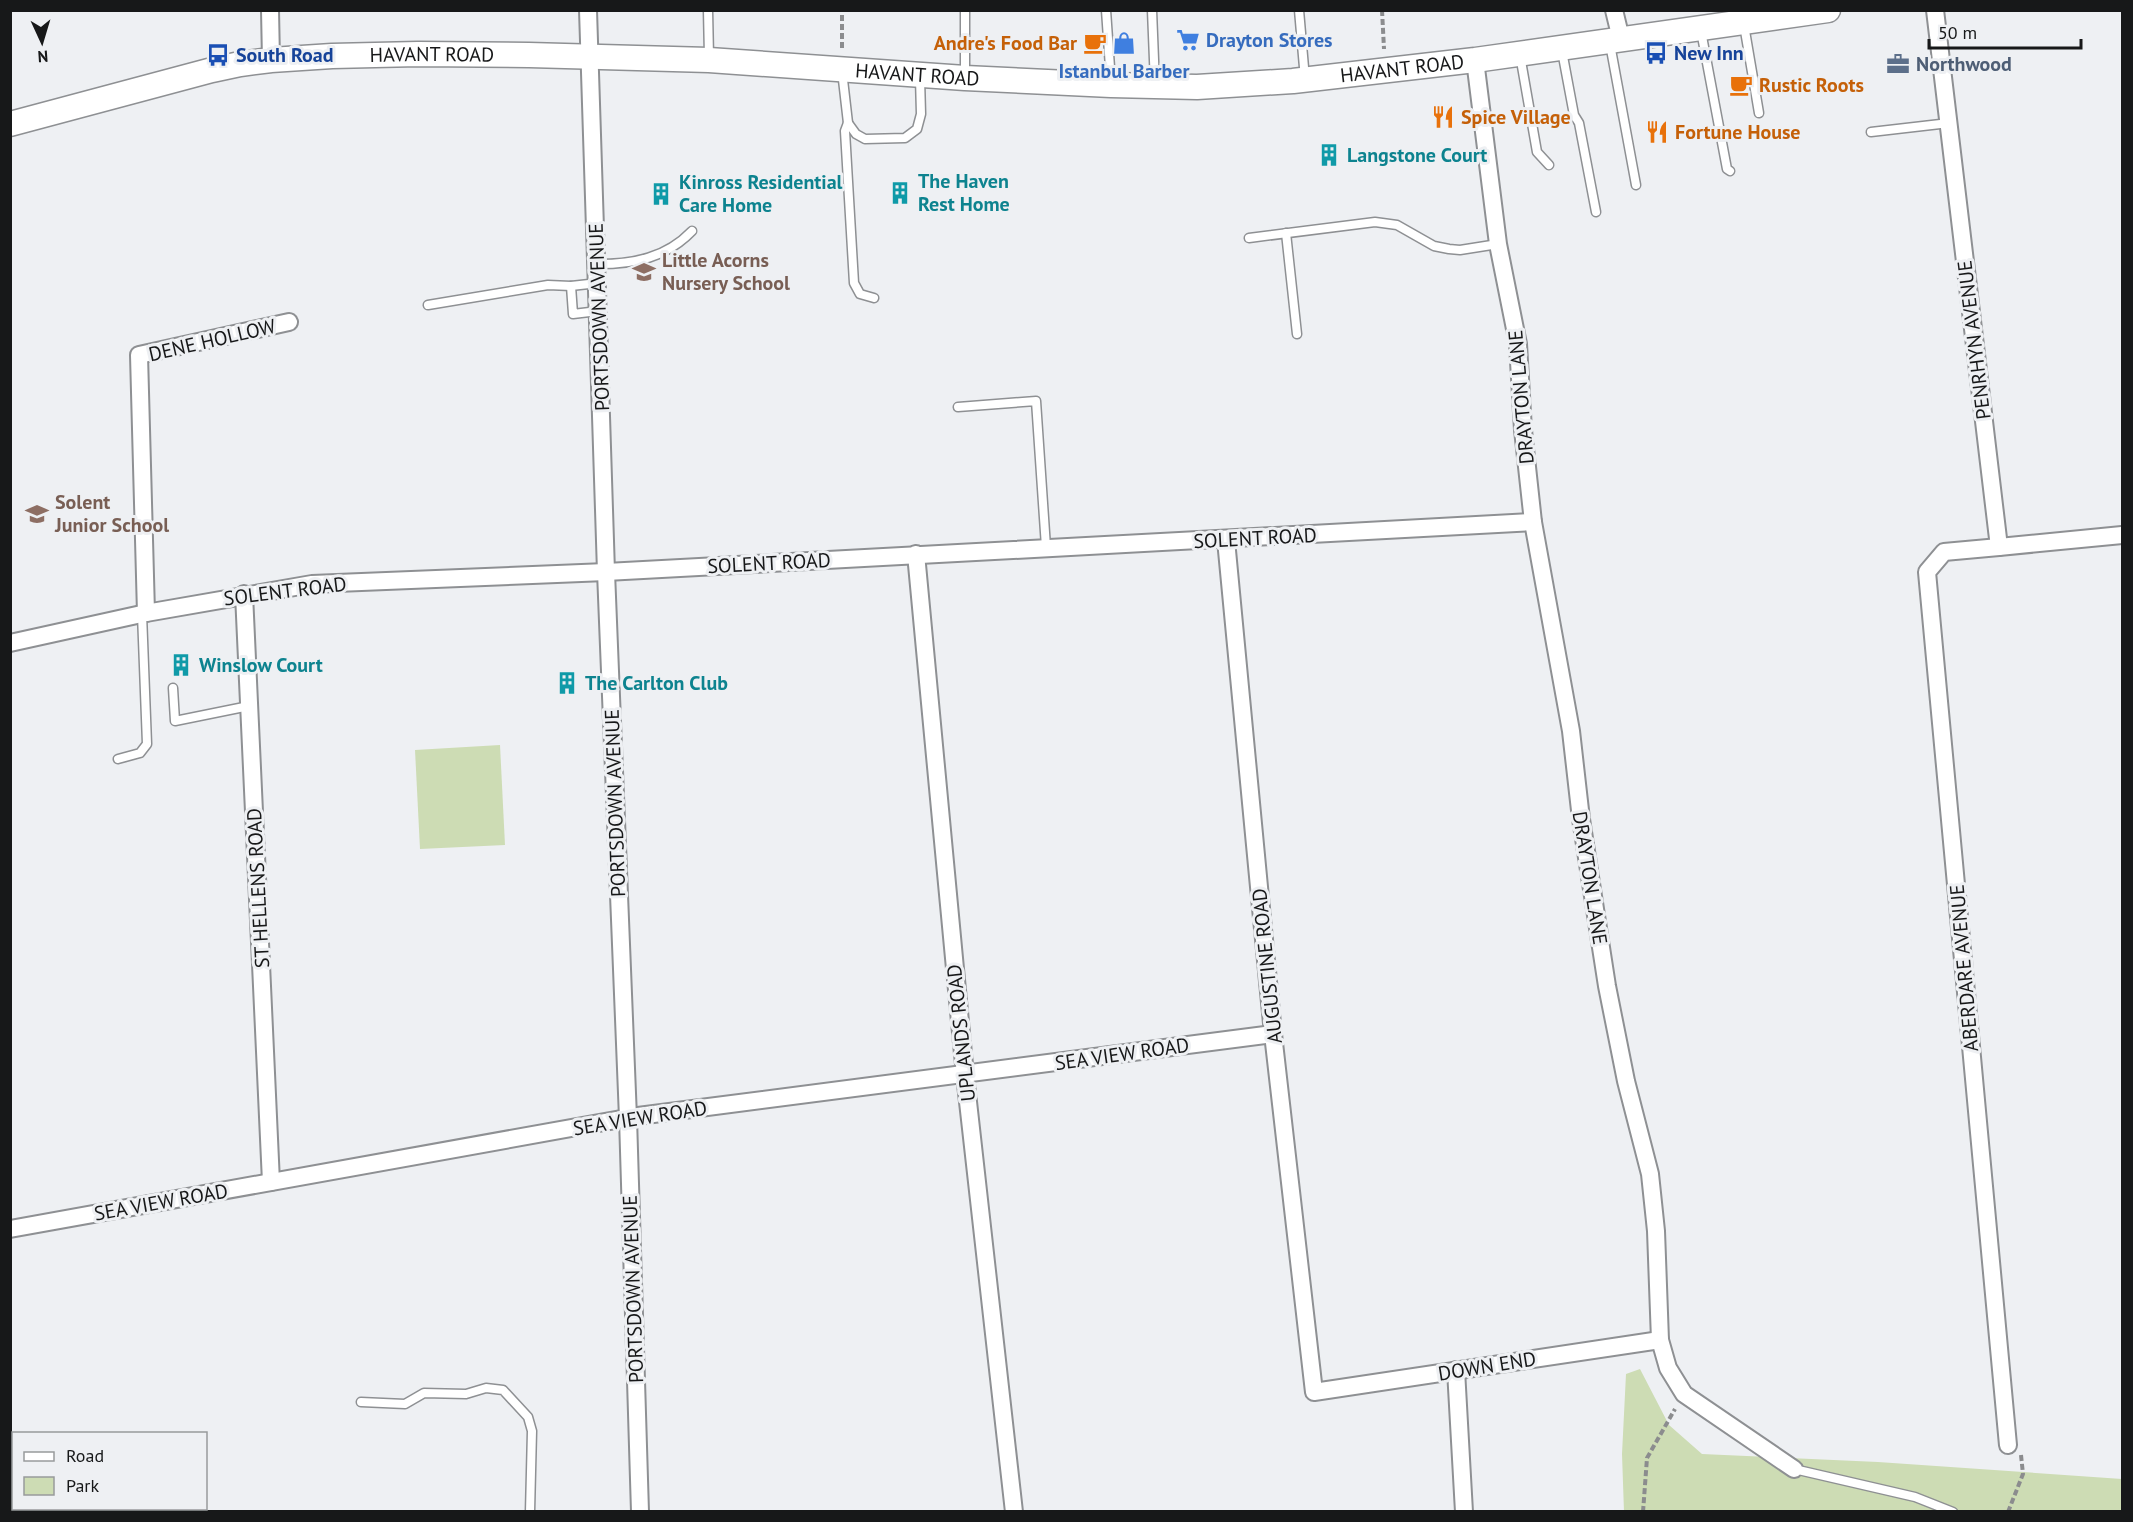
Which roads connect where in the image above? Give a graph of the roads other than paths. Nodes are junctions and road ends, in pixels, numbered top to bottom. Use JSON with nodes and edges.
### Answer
{"nodes":[{"id":1,"x":270,"y":10,"type":"edge"},
{"id":2,"x":588,"y":10,"type":"edge"},
{"id":3,"x":708,"y":10,"type":"edge"},
{"id":4,"x":965,"y":10,"type":"edge"},
{"id":5,"x":1106,"y":10,"type":"edge"},
{"id":6,"x":1152,"y":10,"type":"edge"},
{"id":7,"x":1299,"y":10,"type":"edge"},
{"id":8,"x":1614,"y":10,"type":"edge"},
{"id":9,"x":1828,"y":10,"type":"edge"},
{"id":10,"x":1935,"y":10,"type":"edge"},
{"id":11,"x":1743,"y":22,"type":"junction"},
{"id":12,"x":1700,"y":28,"type":"junction"},
{"id":13,"x":1615,"y":39,"type":"junction"},
{"id":14,"x":1562,"y":47,"type":"junction"},
{"id":15,"x":1520,"y":54,"type":"junction"},
{"id":16,"x":589,"y":58,"type":"junction"},
{"id":17,"x":271,"y":60,"type":"junction"},
{"id":18,"x":709,"y":60,"type":"junction"},
{"id":19,"x":1475,"y":60,"type":"junction"},
{"id":20,"x":842,"y":70,"type":"junction"},
{"id":21,"x":920,"y":75,"type":"junction"},
{"id":22,"x":965,"y":78,"type":"junction"},
{"id":23,"x":1305,"y":79,"type":"junction"},
{"id":24,"x":1111,"y":86,"type":"junction"},
{"id":25,"x":1155,"y":86,"type":"junction"},
{"id":26,"x":1759,"y":113,"type":"dead end"},
{"id":27,"x":848,"y":123,"type":"junction"},
{"id":28,"x":1949,"y":123,"type":"junction"},
{"id":29,"x":10,"y":124,"type":"edge"},
{"id":30,"x":1871,"y":132,"type":"dead end"},
{"id":31,"x":1549,"y":165,"type":"dead end"},
{"id":32,"x":1730,"y":171,"type":"dead end"},
{"id":33,"x":1636,"y":185,"type":"dead end"},
{"id":34,"x":1596,"y":212,"type":"dead end"},
{"id":35,"x":692,"y":231,"type":"dead end"},
{"id":36,"x":1286,"y":233,"type":"junction"},
{"id":37,"x":1249,"y":238,"type":"dead end"},
{"id":38,"x":1498,"y":244,"type":"junction"},
{"id":39,"x":598,"y":264,"type":"junction"},
{"id":40,"x":598,"y":282,"type":"junction"},
{"id":41,"x":571,"y":286,"type":"junction"},
{"id":42,"x":874,"y":298,"type":"dead end"},
{"id":43,"x":428,"y":304,"type":"dead end"},
{"id":44,"x":599,"y":311,"type":"junction"},
{"id":45,"x":289,"y":322,"type":"dead end"},
{"id":46,"x":1297,"y":334,"type":"dead end"},
{"id":47,"x":958,"y":407,"type":"dead end"},
{"id":48,"x":1533,"y":522,"type":"junction"},
{"id":49,"x":2122,"y":535,"type":"edge"},
{"id":50,"x":1226,"y":540,"type":"junction"},
{"id":51,"x":1046,"y":547,"type":"junction"},
{"id":52,"x":1999,"y":547,"type":"junction"},
{"id":53,"x":916,"y":554,"type":"junction"},
{"id":54,"x":606,"y":572,"type":"junction"},
{"id":55,"x":244,"y":594,"type":"junction"},
{"id":56,"x":144,"y":613,"type":"junction"},
{"id":57,"x":10,"y":643,"type":"edge"},
{"id":58,"x":173,"y":688,"type":"dead end"},
{"id":59,"x":249,"y":706,"type":"junction"},
{"id":60,"x":118,"y":759,"type":"dead end"},
{"id":61,"x":1273,"y":1034,"type":"junction"},
{"id":62,"x":965,"y":1075,"type":"junction"},
{"id":63,"x":628,"y":1118,"type":"junction"},
{"id":64,"x":271,"y":1182,"type":"junction"},
{"id":65,"x":10,"y":1229,"type":"edge"},
{"id":66,"x":1660,"y":1340,"type":"junction"},
{"id":67,"x":1456,"y":1370,"type":"junction"},
{"id":68,"x":1314,"y":1392,"type":"joint"},
{"id":69,"x":362,"y":1402,"type":"dead end"},
{"id":70,"x":2014,"y":1448,"type":"road end"},
{"id":71,"x":1794,"y":1469,"type":"joint"},
{"id":72,"x":530,"y":1512,"type":"edge"},
{"id":73,"x":640,"y":1512,"type":"edge"},
{"id":74,"x":1014,"y":1512,"type":"edge"},
{"id":75,"x":1464,"y":1512,"type":"edge"},
{"id":76,"x":1953,"y":1512,"type":"edge"}],
"edges":[{"from":1,"to":17,"type":"street"},
{"from":2,"to":16,"type":"street","name":"PORTSDOWN AVENUE"},
{"from":3,"to":18,"type":"lane"},
{"from":4,"to":22,"type":"lane"},
{"from":5,"to":24,"type":"lane"},
{"from":6,"to":25,"type":"lane"},
{"from":7,"to":23,"type":"lane"},
{"from":8,"to":13,"type":"street"},
{"from":9,"to":11,"type":"street","name":"HAVANT ROAD"},
{"from":10,"to":28,"type":"street","name":"PENRHYN AVENUE"},
{"from":11,"to":12,"type":"street","name":"HAVANT ROAD"},
{"from":11,"to":26,"type":"lane"},
{"from":12,"to":13,"type":"street","name":"HAVANT ROAD"},
{"from":12,"to":32,"type":"lane"},
{"from":13,"to":14,"type":"street","name":"HAVANT ROAD"},
{"from":13,"to":33,"type":"lane"},
{"from":14,"to":15,"type":"street","name":"HAVANT ROAD"},
{"from":14,"to":34,"type":"lane"},
{"from":15,"to":19,"type":"street","name":"HAVANT ROAD"},
{"from":15,"to":31,"type":"lane"},
{"from":16,"to":17,"type":"street","name":"HAVANT ROAD"},
{"from":16,"to":18,"type":"street","name":"HAVANT ROAD"},
{"from":16,"to":39,"type":"street","name":"PORTSDOWN AVENUE"},
{"from":17,"to":29,"type":"street","name":"HAVANT ROAD"},
{"from":18,"to":20,"type":"street","name":"HAVANT ROAD"},
{"from":19,"to":23,"type":"street","name":"HAVANT ROAD"},
{"from":19,"to":38,"type":"street","name":"DRAYTON LANE"},
{"from":20,"to":21,"type":"street","name":"HAVANT ROAD"},
{"from":20,"to":27,"type":"lane"},
{"from":21,"to":22,"type":"street","name":"HAVANT ROAD"},
{"from":21,"to":27,"type":"lane"},
{"from":22,"to":24,"type":"street","name":"HAVANT ROAD"},
{"from":23,"to":25,"type":"street","name":"HAVANT ROAD"},
{"from":24,"to":25,"type":"street","name":"HAVANT ROAD"},
{"from":27,"to":42,"type":"lane"},
{"from":28,"to":30,"type":"lane"},
{"from":28,"to":52,"type":"street","name":"PENRHYN AVENUE"},
{"from":35,"to":39,"type":"lane"},
{"from":36,"to":37,"type":"lane"},
{"from":36,"to":38,"type":"lane"},
{"from":36,"to":46,"type":"lane"},
{"from":38,"to":48,"type":"street","name":"DRAYTON LANE"},
{"from":39,"to":40,"type":"street","name":"PORTSDOWN AVENUE"},
{"from":40,"to":41,"type":"lane"},
{"from":40,"to":44,"type":"street","name":"PORTSDOWN AVENUE"},
{"from":41,"to":43,"type":"lane"},
{"from":41,"to":44,"type":"lane"},
{"from":44,"to":54,"type":"street","name":"PORTSDOWN AVENUE"},
{"from":45,"to":56,"type":"street","name":"DENE HOLLOW"},
{"from":47,"to":51,"type":"lane"},
{"from":48,"to":50,"type":"street","name":"SOLENT ROAD"},
{"from":48,"to":66,"type":"street","name":"DRAYTON LANE"},
{"from":49,"to":52,"type":"street"},
{"from":50,"to":51,"type":"street","name":"SOLENT ROAD"},
{"from":50,"to":61,"type":"street","name":"AUGUSTINE ROAD"},
{"from":51,"to":53,"type":"street","name":"SOLENT ROAD"},
{"from":52,"to":70,"type":"street","name":"ABERDARE AVENUE"},
{"from":53,"to":54,"type":"street","name":"SOLENT ROAD"},
{"from":53,"to":62,"type":"street","name":"UPLANDS ROAD"},
{"from":54,"to":55,"type":"street","name":"SOLENT ROAD"},
{"from":54,"to":63,"type":"street","name":"PORTSDOWN AVENUE"},
{"from":55,"to":56,"type":"street","name":"SOLENT ROAD"},
{"from":55,"to":59,"type":"street","name":"ST HELLENS ROAD"},
{"from":56,"to":57,"type":"street","name":"SOLENT ROAD"},
{"from":56,"to":60,"type":"lane"},
{"from":58,"to":59,"type":"lane"},
{"from":59,"to":64,"type":"street","name":"ST HELLENS ROAD"},
{"from":61,"to":62,"type":"street","name":"SEA VIEW ROAD"},
{"from":61,"to":68,"type":"street","name":"AUGUSTINE ROAD"},
{"from":62,"to":63,"type":"street","name":"SEA VIEW ROAD"},
{"from":62,"to":74,"type":"street","name":"UPLANDS ROAD"},
{"from":63,"to":64,"type":"street","name":"SEA VIEW ROAD"},
{"from":63,"to":73,"type":"street","name":"PORTSDOWN AVENUE"},
{"from":64,"to":65,"type":"street","name":"SEA VIEW ROAD"},
{"from":66,"to":67,"type":"street","name":"DOWN END"},
{"from":66,"to":71,"type":"street","name":"DRAYTON LANE"},
{"from":67,"to":68,"type":"street","name":"DOWN END"},
{"from":67,"to":75,"type":"street"},
{"from":69,"to":72,"type":"lane"},
{"from":71,"to":76,"type":"lane","name":"DRAYTON LANE"}]}
